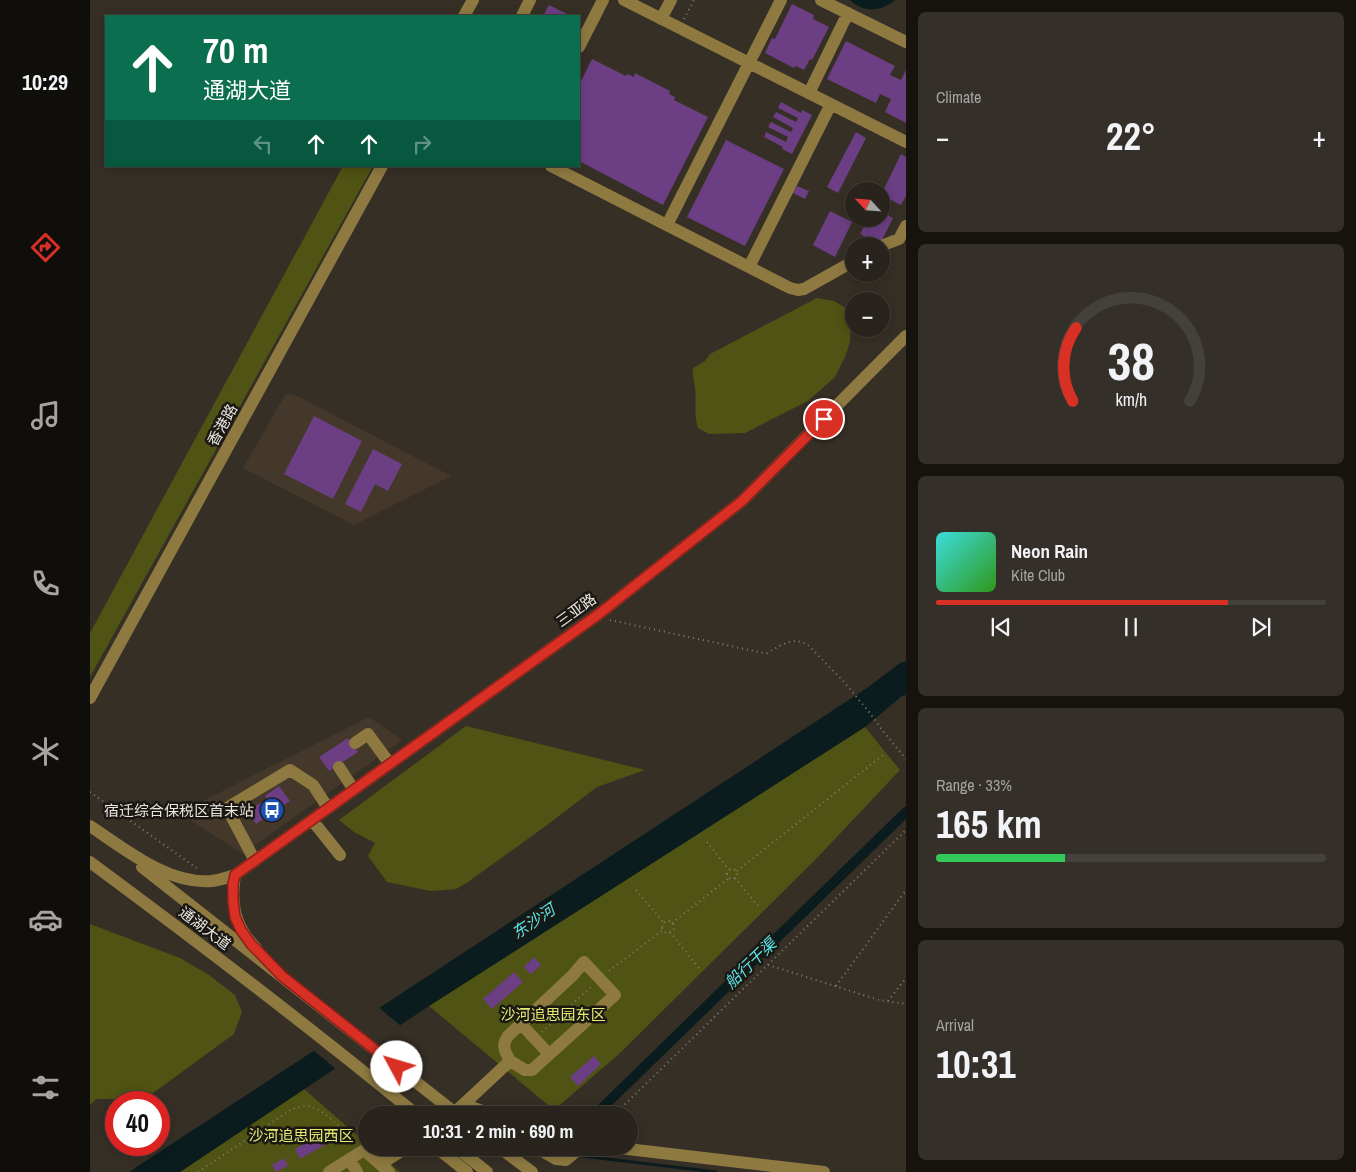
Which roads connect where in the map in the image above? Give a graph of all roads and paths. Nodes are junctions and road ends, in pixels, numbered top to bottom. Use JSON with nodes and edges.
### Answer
{"nodes":[{"id":1,"x":473,"y":0,"type":"edge"},
{"id":2,"x":530,"y":0,"type":"edge"},
{"id":3,"x":603,"y":0,"type":"edge"},
{"id":4,"x":624,"y":0,"type":"edge"},
{"id":5,"x":670,"y":0,"type":"edge"},
{"id":6,"x":694,"y":0,"type":"edge"},
{"id":7,"x":781,"y":0,"type":"edge"},
{"id":8,"x":821,"y":0,"type":"edge"},
{"id":9,"x":848,"y":13,"type":"junction"},
{"id":10,"x":465,"y":15,"type":"edge"},
{"id":11,"x":522,"y":15,"type":"edge"},
{"id":12,"x":661,"y":19,"type":"junction"},
{"id":13,"x":680,"y":28,"type":"junction"},
{"id":14,"x":906,"y":42,"type":"edge"},
{"id":15,"x":580,"y":45,"type":"edge"},
{"id":16,"x":749,"y":62,"type":"junction"},
{"id":17,"x":809,"y":93,"type":"junction"},
{"id":18,"x":830,"y":104,"type":"junction"},
{"id":19,"x":906,"y":142,"type":"edge"},
{"id":20,"x":381,"y":167,"type":"edge"},
{"id":21,"x":553,"y":167,"type":"edge"},
{"id":22,"x":667,"y":225,"type":"junction"},
{"id":23,"x":906,"y":226,"type":"edge"},
{"id":24,"x":890,"y":242,"type":"edge"},
{"id":25,"x":845,"y":266,"type":"edge"},
{"id":26,"x":748,"y":267,"type":"junction"},
{"id":27,"x":906,"y":336,"type":"edge"},
{"id":28,"x":599,"y":614,"type":"junction"},
{"id":29,"x":90,"y":698,"type":"edge"},
{"id":30,"x":355,"y":743,"type":"dead end"},
{"id":31,"x":883,"y":755,"type":"dead end"},
{"id":32,"x":906,"y":759,"type":"edge"},
{"id":33,"x":390,"y":764,"type":"junction"},
{"id":34,"x":339,"y":767,"type":"dead end"},
{"id":35,"x":354,"y":790,"type":"junction"},
{"id":36,"x":90,"y":792,"type":"edge"},
{"id":37,"x":328,"y":808,"type":"junction"},
{"id":38,"x":312,"y":820,"type":"junction"},
{"id":39,"x":90,"y":827,"type":"edge"},
{"id":40,"x":906,"y":830,"type":"edge"},
{"id":41,"x":706,"y":842,"type":"dead end"},
{"id":42,"x":340,"y":856,"type":"dead end"},
{"id":43,"x":255,"y":861,"type":"junction"},
{"id":44,"x":90,"y":862,"type":"edge"},
{"id":45,"x":198,"y":870,"type":"dead end"},
{"id":46,"x":729,"y":870,"type":"junction"},
{"id":47,"x":736,"y":871,"type":"junction"},
{"id":48,"x":235,"y":875,"type":"junction"},
{"id":49,"x":729,"y":878,"type":"junction"},
{"id":50,"x":736,"y":878,"type":"junction"},
{"id":51,"x":636,"y":890,"type":"dead end"},
{"id":52,"x":906,"y":890,"type":"edge"},
{"id":53,"x":759,"y":907,"type":"dead end"},
{"id":54,"x":664,"y":923,"type":"junction"},
{"id":55,"x":672,"y":923,"type":"junction"},
{"id":56,"x":670,"y":932,"type":"junction"},
{"id":57,"x":768,"y":965,"type":"junction"},
{"id":58,"x":700,"y":968,"type":"dead end"},
{"id":59,"x":282,"y":976,"type":"junction"},
{"id":60,"x":906,"y":978,"type":"edge"},
{"id":61,"x":836,"y":986,"type":"junction"},
{"id":62,"x":888,"y":1001,"type":"junction"},
{"id":63,"x":906,"y":1004,"type":"edge"},
{"id":64,"x":521,"y":1024,"type":"junction"},
{"id":65,"x":549,"y":1054,"type":"junction"},
{"id":66,"x":510,"y":1061,"type":"junction"},
{"id":67,"x":406,"y":1106,"type":"edge"},
{"id":68,"x":445,"y":1106,"type":"edge"},
{"id":69,"x":463,"y":1106,"type":"edge"},
{"id":70,"x":623,"y":1106,"type":"edge"},
{"id":71,"x":358,"y":1144,"type":"edge"},
{"id":72,"x":638,"y":1150,"type":"edge"},
{"id":73,"x":358,"y":1154,"type":"edge"},
{"id":74,"x":371,"y":1156,"type":"edge"},
{"id":75,"x":398,"y":1156,"type":"edge"},
{"id":76,"x":447,"y":1156,"type":"edge"},
{"id":77,"x":467,"y":1156,"type":"edge"},
{"id":78,"x":511,"y":1156,"type":"edge"},
{"id":79,"x":551,"y":1156,"type":"edge"},
{"id":80,"x":571,"y":1156,"type":"edge"},
{"id":81,"x":349,"y":1159,"type":"junction"},
{"id":82,"x":526,"y":1167,"type":"edge"},
{"id":83,"x":385,"y":1168,"type":"edge"},
{"id":84,"x":198,"y":1172,"type":"edge"},
{"id":85,"x":329,"y":1172,"type":"edge"},
{"id":86,"x":357,"y":1172,"type":"edge"},
{"id":87,"x":467,"y":1172,"type":"edge"},
{"id":88,"x":487,"y":1172,"type":"edge"},
{"id":89,"x":824,"y":1172,"type":"edge"}],
"edges":[{"from":1,"to":10,"type":"street"},
{"from":2,"to":11,"type":"street"},
{"from":3,"to":15,"type":"street"},
{"from":4,"to":12,"type":"street"},
{"from":5,"to":12,"type":"street"},
{"from":6,"to":13,"type":"path"},
{"from":7,"to":16,"type":"street"},
{"from":8,"to":9,"type":"street"},
{"from":9,"to":14,"type":"street"},
{"from":9,"to":17,"type":"street"},
{"from":12,"to":13,"type":"street"},
{"from":13,"to":16,"type":"street"},
{"from":16,"to":17,"type":"street"},
{"from":16,"to":22,"type":"street"},
{"from":17,"to":18,"type":"street"},
{"from":18,"to":19,"type":"street"},
{"from":18,"to":26,"type":"street"},
{"from":20,"to":29,"type":"street","name":"香港路"},
{"from":21,"to":22,"type":"street"},
{"from":22,"to":26,"type":"street"},
{"from":23,"to":24,"type":"street"},
{"from":25,"to":26,"type":"street"},
{"from":27,"to":28,"type":"street","name":"三亚路"},
{"from":28,"to":32,"type":"path"},
{"from":28,"to":33,"type":"street","name":"三亚路"},
{"from":30,"to":33,"type":"street"},
{"from":31,"to":47,"type":"path"},
{"from":33,"to":35,"type":"street","name":"三亚路"},
{"from":34,"to":35,"type":"street"},
{"from":35,"to":37,"type":"street","name":"三亚路"},
{"from":36,"to":45,"type":"path"},
{"from":37,"to":38,"type":"street","name":"三亚路"},
{"from":37,"to":43,"type":"street"},
{"from":38,"to":42,"type":"street"},
{"from":38,"to":43,"type":"street","name":"三亚路"},
{"from":39,"to":48,"type":"street"},
{"from":39,"to":59,"type":"street","name":"通湖大道"},
{"from":40,"to":57,"type":"path"},
{"from":41,"to":46,"type":"path"},
{"from":43,"to":48,"type":"street","name":"三亚路"},
{"from":44,"to":67,"type":"street","name":"通湖大道"},
{"from":46,"to":47,"type":"path"},
{"from":46,"to":49,"type":"path"},
{"from":47,"to":50,"type":"path"},
{"from":48,"to":59,"type":"street"},
{"from":49,"to":50,"type":"path"},
{"from":49,"to":55,"type":"path"},
{"from":50,"to":53,"type":"path"},
{"from":51,"to":54,"type":"path"},
{"from":52,"to":61,"type":"path"},
{"from":54,"to":55,"type":"path"},
{"from":54,"to":56,"type":"path"},
{"from":55,"to":56,"type":"path"},
{"from":56,"to":58,"type":"path"},
{"from":57,"to":61,"type":"path"},
{"from":57,"to":70,"type":"path"},
{"from":59,"to":68,"type":"street","name":"通湖大道"},
{"from":60,"to":62,"type":"path"},
{"from":61,"to":62,"type":"path"},
{"from":62,"to":63,"type":"path"},
{"from":64,"to":65,"type":"street"},
{"from":64,"to":65,"type":"street"},
{"from":64,"to":66,"type":"street"},
{"from":65,"to":66,"type":"street"},
{"from":66,"to":69,"type":"street"},
{"from":71,"to":84,"type":"path"},
{"from":72,"to":89,"type":"street"},
{"from":73,"to":81,"type":"street"},
{"from":74,"to":83,"type":"street"},
{"from":75,"to":83,"type":"street"},
{"from":76,"to":87,"type":"street"},
{"from":77,"to":88,"type":"street"},
{"from":78,"to":82,"type":"street"},
{"from":79,"to":80,"type":"street"},
{"from":81,"to":85,"type":"street"},
{"from":81,"to":86,"type":"street"}]}
